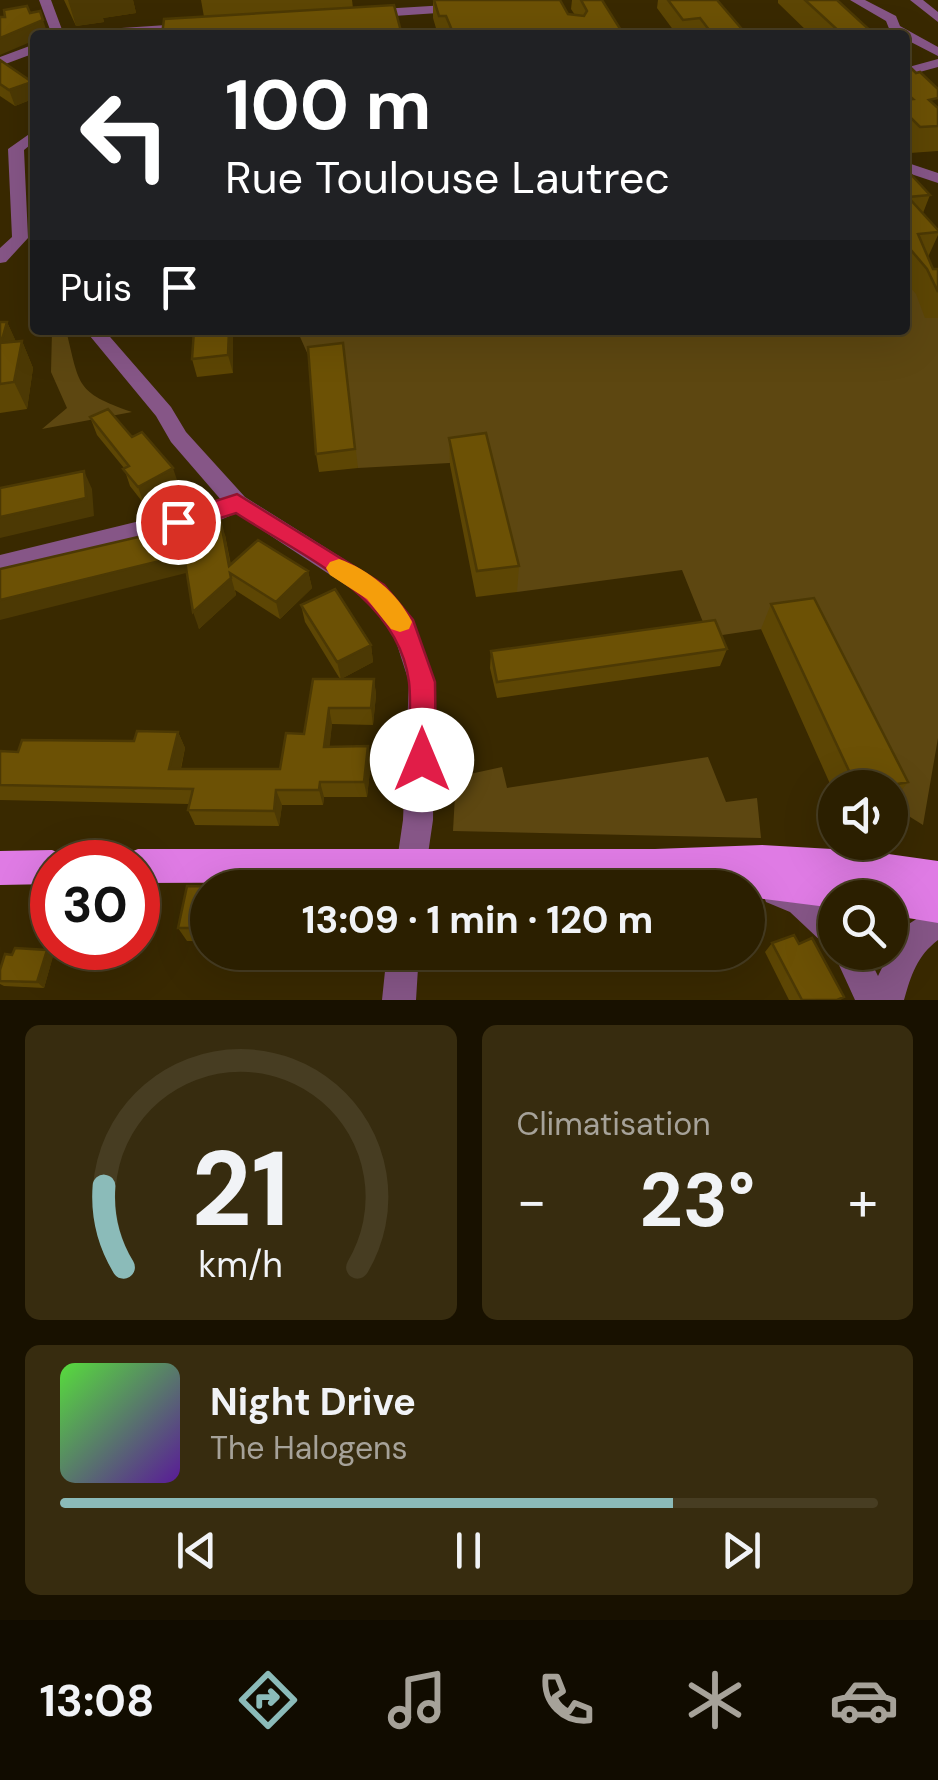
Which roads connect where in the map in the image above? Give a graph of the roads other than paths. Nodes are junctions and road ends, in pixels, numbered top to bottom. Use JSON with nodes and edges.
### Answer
{"nodes":[{"id":1,"x":45,"y":0,"type":"edge"},
{"id":2,"x":856,"y":0,"type":"edge"},
{"id":3,"x":916,"y":0,"type":"edge"},
{"id":4,"x":482,"y":7,"type":"edge"},
{"id":5,"x":414,"y":10,"type":"edge"},
{"id":6,"x":347,"y":16,"type":"edge"},
{"id":7,"x":938,"y":18,"type":"edge"},
{"id":8,"x":204,"y":25,"type":"edge"},
{"id":9,"x":56,"y":30,"type":"edge"},
{"id":10,"x":140,"y":30,"type":"edge"},
{"id":11,"x":898,"y":30,"type":"edge"},
{"id":12,"x":910,"y":37,"type":"edge"},
{"id":13,"x":30,"y":50,"type":"edge"},
{"id":14,"x":938,"y":52,"type":"edge"},
{"id":15,"x":0,"y":62,"type":"edge"},
{"id":16,"x":938,"y":63,"type":"edge"},
{"id":17,"x":910,"y":71,"type":"edge"},
{"id":18,"x":30,"y":138,"type":"edge"},
{"id":19,"x":910,"y":169,"type":"edge"},
{"id":20,"x":938,"y":178,"type":"edge"},
{"id":21,"x":0,"y":258,"type":"edge"},
{"id":22,"x":98,"y":335,"type":"edge"},
{"id":23,"x":237,"y":502,"type":"junction"},
{"id":24,"x":0,"y":564,"type":"edge"},
{"id":25,"x":655,"y":866,"type":"junction"},
{"id":26,"x":30,"y":867,"type":"edge"},
{"id":27,"x":160,"y":867,"type":"edge"},
{"id":28,"x":0,"y":868,"type":"edge"},
{"id":29,"x":246,"y":870,"type":"edge"},
{"id":30,"x":410,"y":870,"type":"edge"},
{"id":31,"x":557,"y":870,"type":"edge"},
{"id":32,"x":680,"y":870,"type":"edge"},
{"id":33,"x":938,"y":878,"type":"edge"},
{"id":34,"x":765,"y":883,"type":"edge"},
{"id":35,"x":765,"y":886,"type":"edge"},
{"id":36,"x":818,"y":889,"type":"edge"},
{"id":37,"x":908,"y":907,"type":"edge"},
{"id":38,"x":818,"y":918,"type":"edge"},
{"id":39,"x":937,"y":922,"type":"edge"},
{"id":40,"x":402,"y":970,"type":"edge"},
{"id":41,"x":858,"y":970,"type":"edge"},
{"id":42,"x":399,"y":1000,"type":"edge"},
{"id":43,"x":872,"y":1000,"type":"edge"},
{"id":44,"x":887,"y":1000,"type":"edge"}],
"edges":[{"from":1,"to":9,"type":"street"},
{"from":2,"to":11,"type":"street"},
{"from":3,"to":7,"type":"street"},
{"from":4,"to":5,"type":"street"},
{"from":5,"to":6,"type":"street"},
{"from":8,"to":10,"type":"street"},
{"from":12,"to":14,"type":"street"},
{"from":13,"to":15,"type":"street"},
{"from":16,"to":17,"type":"street"},
{"from":18,"to":21,"type":"street"},
{"from":19,"to":20,"type":"street"},
{"from":22,"to":23,"type":"street"},
{"from":23,"to":24,"type":"street"},
{"from":23,"to":30,"type":"street"},
{"from":25,"to":31,"type":"main road"},
{"from":25,"to":32,"type":"main road"},
{"from":25,"to":33,"type":"main road"},
{"from":26,"to":28,"type":"main road"},
{"from":27,"to":29,"type":"main road"},
{"from":34,"to":36,"type":"main road"},
{"from":35,"to":38,"type":"street"},
{"from":37,"to":39,"type":"main road"},
{"from":39,"to":44,"type":"street"},
{"from":40,"to":42,"type":"street"},
{"from":41,"to":43,"type":"street"}]}
